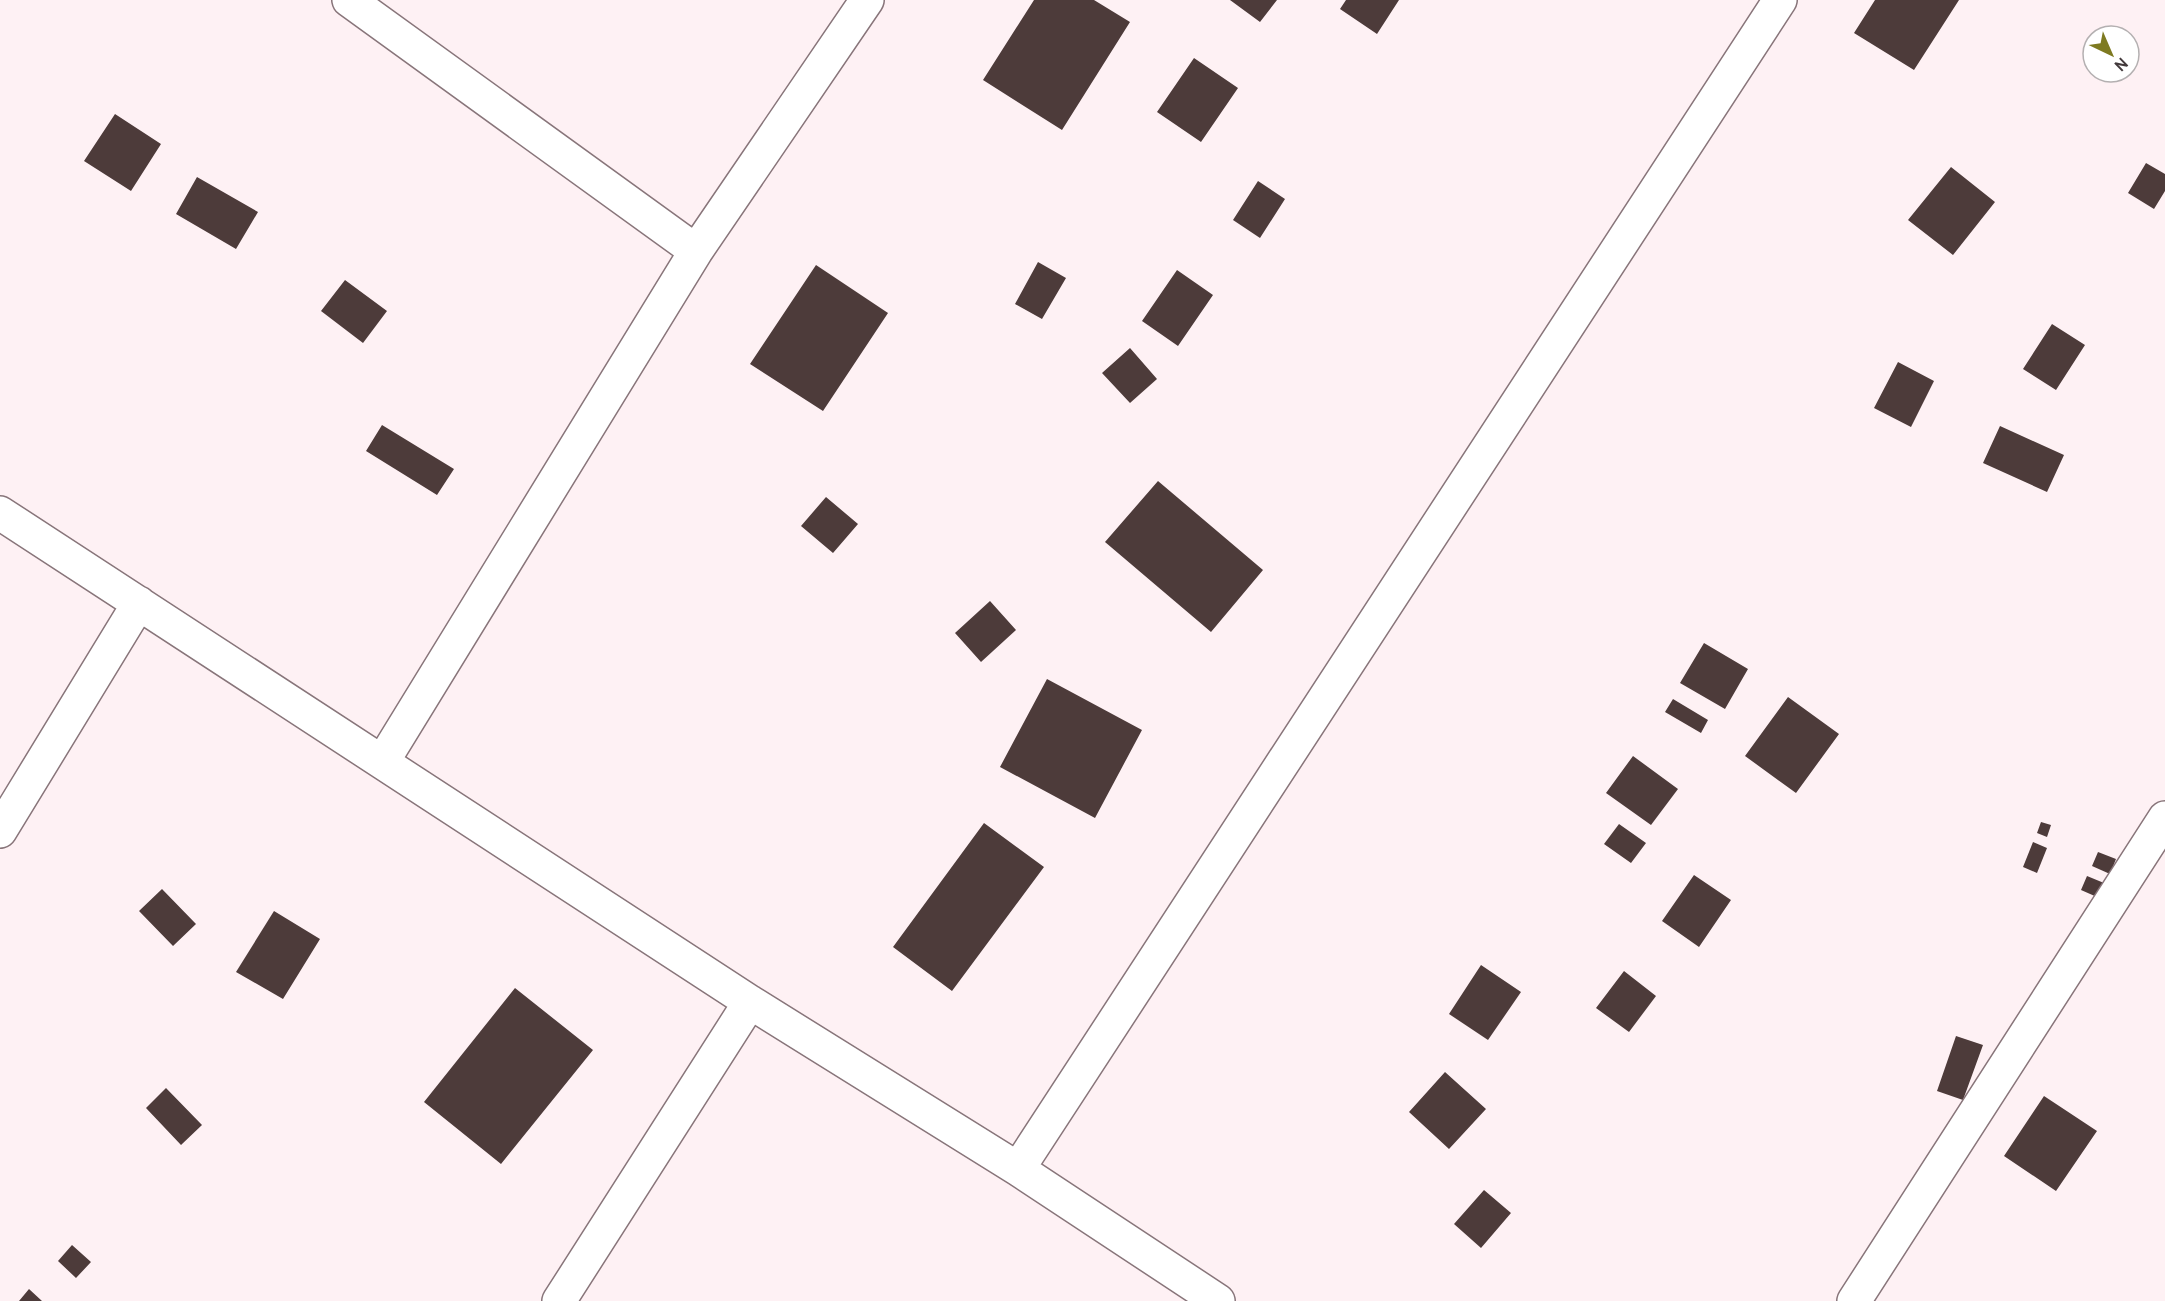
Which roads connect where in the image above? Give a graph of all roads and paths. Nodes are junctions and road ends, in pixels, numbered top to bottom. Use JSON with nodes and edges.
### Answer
{"nodes":[{"id":1,"x":349,"y":0,"type":"edge"},
{"id":2,"x":867,"y":0,"type":"edge"},
{"id":3,"x":1780,"y":0,"type":"edge"},
{"id":4,"x":696,"y":251,"type":"junction"},
{"id":5,"x":0,"y":513,"type":"edge"},
{"id":6,"x":139,"y":603,"type":"junction"},
{"id":7,"x":383,"y":761,"type":"junction"},
{"id":8,"x":2165,"y":818,"type":"edge"},
{"id":9,"x":0,"y":831,"type":"edge"},
{"id":10,"x":750,"y":1002,"type":"junction"},
{"id":11,"x":1018,"y":1169,"type":"junction"},
{"id":12,"x":559,"y":1301,"type":"edge"},
{"id":13,"x":1218,"y":1301,"type":"edge"},
{"id":14,"x":1854,"y":1301,"type":"edge"}],
"edges":[{"from":1,"to":4,"type":"street"},
{"from":2,"to":4,"type":"street"},
{"from":3,"to":11,"type":"street"},
{"from":4,"to":7,"type":"street"},
{"from":5,"to":6,"type":"street"},
{"from":6,"to":7,"type":"street"},
{"from":6,"to":9,"type":"street"},
{"from":7,"to":10,"type":"street"},
{"from":8,"to":14,"type":"street"},
{"from":10,"to":11,"type":"street"},
{"from":10,"to":12,"type":"street"},
{"from":11,"to":13,"type":"street"}]}
